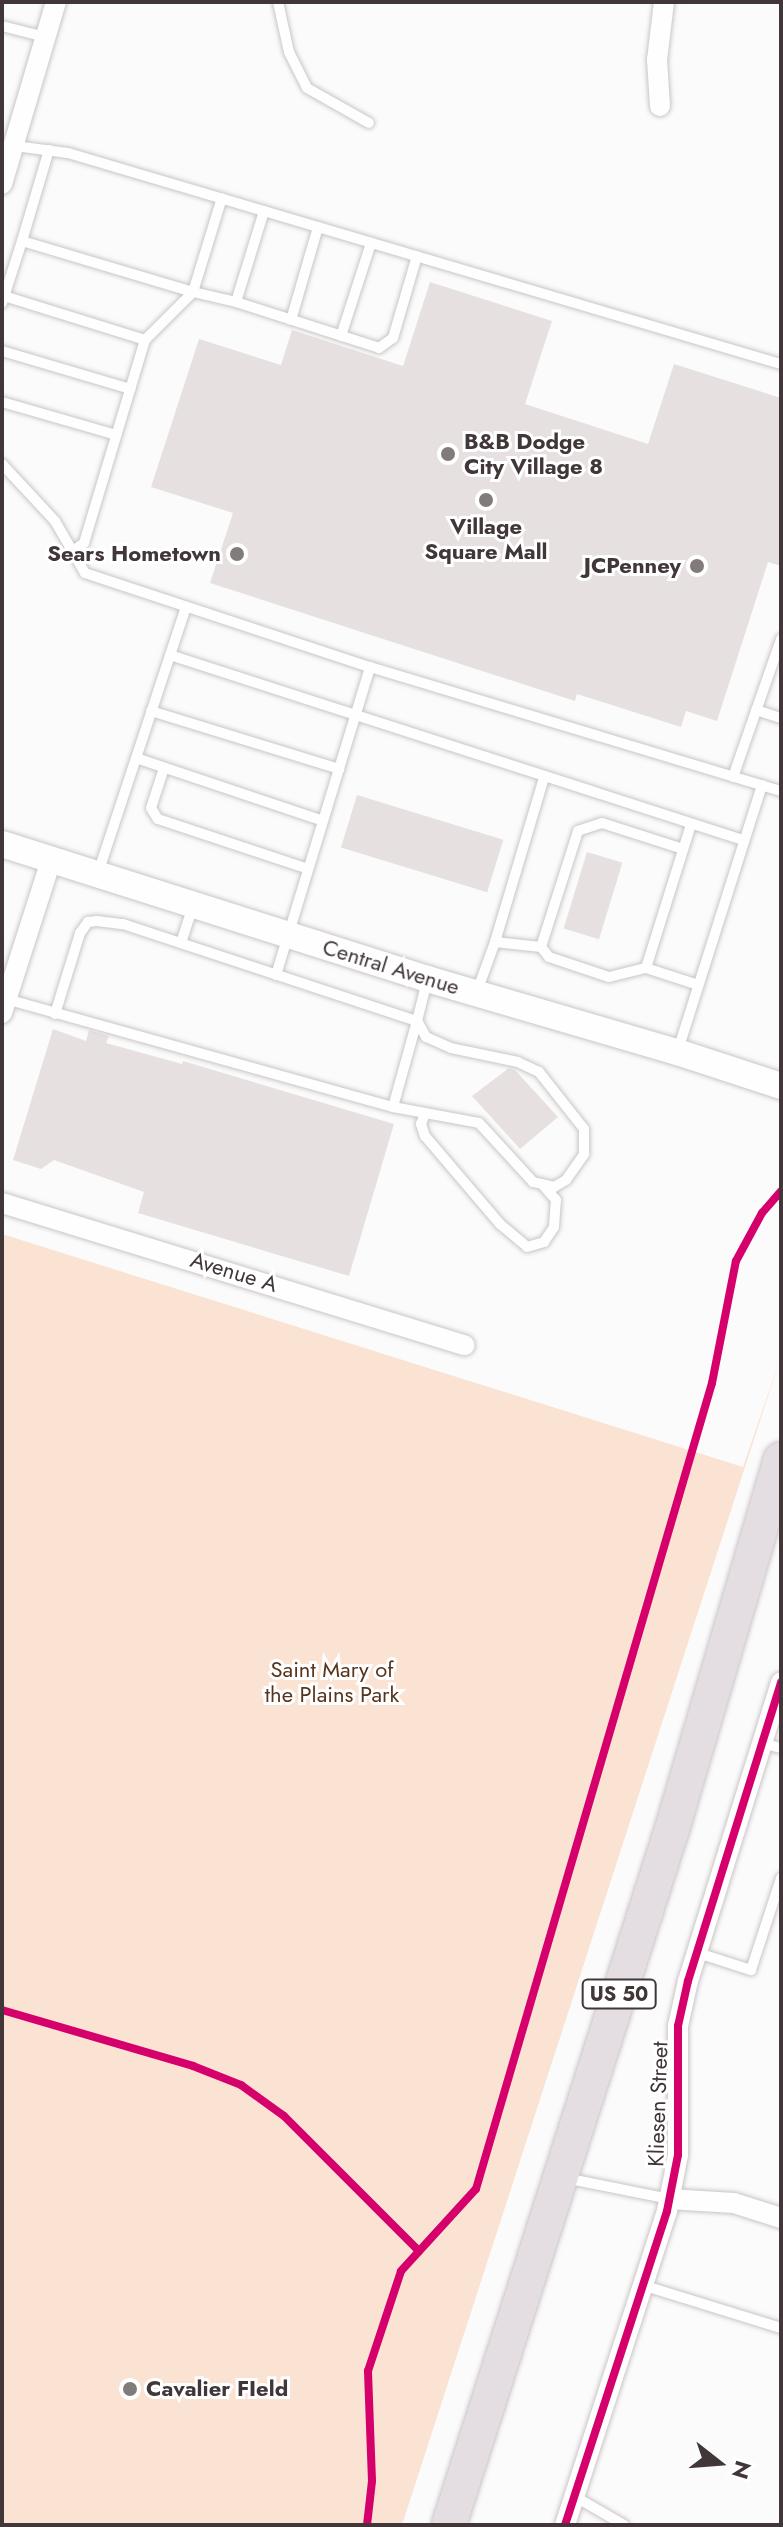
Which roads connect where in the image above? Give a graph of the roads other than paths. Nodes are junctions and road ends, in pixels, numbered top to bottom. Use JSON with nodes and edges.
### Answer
{"nodes":[{"id":1,"x":56,"y":2,"type":"edge"},
{"id":2,"x":278,"y":2,"type":"edge"},
{"id":3,"x":664,"y":2,"type":"edge"},
{"id":4,"x":2,"y":26,"type":"edge"},
{"id":5,"x":45,"y":37,"type":"junction"},
{"id":6,"x":660,"y":106,"type":"dead end"},
{"id":7,"x":369,"y":123,"type":"dead end"},
{"id":8,"x":8,"y":144,"type":"edge"},
{"id":9,"x":49,"y":150,"type":"junction"},
{"id":10,"x":2,"y":184,"type":"edge"},
{"id":11,"x":222,"y":198,"type":"junction"},
{"id":12,"x":264,"y":211,"type":"junction"},
{"id":13,"x":318,"y":227,"type":"junction"},
{"id":14,"x":22,"y":241,"type":"junction"},
{"id":15,"x":371,"y":243,"type":"junction"},
{"id":16,"x":417,"y":256,"type":"junction"},
{"id":17,"x":193,"y":292,"type":"junction"},
{"id":18,"x":3,"y":300,"type":"edge"},
{"id":19,"x":236,"y":302,"type":"junction"},
{"id":20,"x":291,"y":320,"type":"junction"},
{"id":21,"x":341,"y":336,"type":"junction"},
{"id":22,"x":145,"y":340,"type":"junction"},
{"id":23,"x":2,"y":351,"type":"edge"},
{"id":24,"x":781,"y":364,"type":"edge"},
{"id":25,"x":130,"y":389,"type":"junction"},
{"id":26,"x":2,"y":402,"type":"edge"},
{"id":27,"x":116,"y":435,"type":"junction"},
{"id":28,"x":2,"y":464,"type":"edge"},
{"id":29,"x":73,"y":551,"type":"junction"},
{"id":30,"x":186,"y":607,"type":"junction"},
{"id":31,"x":781,"y":639,"type":"edge"},
{"id":32,"x":170,"y":655,"type":"junction"},
{"id":33,"x":778,"y":659,"type":"edge"},
{"id":34,"x":370,"y":667,"type":"junction"},
{"id":35,"x":756,"y":710,"type":"junction"},
{"id":36,"x":151,"y":711,"type":"junction"},
{"id":37,"x":355,"y":718,"type":"junction"},
{"id":38,"x":781,"y":718,"type":"edge"},
{"id":39,"x":136,"y":758,"type":"junction"},
{"id":40,"x":164,"y":768,"type":"junction"},
{"id":41,"x":339,"y":769,"type":"junction"},
{"id":42,"x":733,"y":777,"type":"junction"},
{"id":43,"x":544,"y":778,"type":"junction"},
{"id":44,"x":762,"y":785,"type":"junction"},
{"id":45,"x":781,"y":791,"type":"edge"},
{"id":46,"x":323,"y":821,"type":"junction"},
{"id":47,"x":691,"y":824,"type":"junction"},
{"id":48,"x":743,"y":840,"type":"junction"},
{"id":49,"x":2,"y":844,"type":"edge"},
{"id":50,"x":683,"y":849,"type":"junction"},
{"id":51,"x":51,"y":860,"type":"junction"},
{"id":52,"x":308,"y":869,"type":"junction"},
{"id":53,"x":97,"y":875,"type":"junction"},
{"id":54,"x":194,"y":905,"type":"junction"},
{"id":55,"x":288,"y":935,"type":"junction"},
{"id":56,"x":495,"y":942,"type":"junction"},
{"id":57,"x":181,"y":943,"type":"junction"},
{"id":58,"x":541,"y":947,"type":"junction"},
{"id":59,"x":646,"y":968,"type":"junction"},
{"id":60,"x":276,"y":975,"type":"junction"},
{"id":61,"x":427,"y":979,"type":"junction"},
{"id":62,"x":698,"y":985,"type":"junction"},
{"id":63,"x":476,"y":994,"type":"junction"},
{"id":64,"x":4,"y":1005,"type":"edge"},
{"id":65,"x":55,"y":1014,"type":"junction"},
{"id":66,"x":417,"y":1021,"type":"junction"},
{"id":67,"x":677,"y":1052,"type":"junction"},
{"id":68,"x":781,"y":1086,"type":"edge"},
{"id":69,"x":393,"y":1107,"type":"junction"},
{"id":70,"x":425,"y":1114,"type":"junction"},
{"id":71,"x":541,"y":1184,"type":"junction"},
{"id":72,"x":2,"y":1203,"type":"edge"},
{"id":73,"x":465,"y":1345,"type":"dead end"},
{"id":74,"x":781,"y":1460,"type":"edge"},
{"id":75,"x":781,"y":1682,"type":"edge"},
{"id":76,"x":777,"y":1706,"type":"edge"},
{"id":77,"x":771,"y":1746,"type":"edge"},
{"id":78,"x":781,"y":1878,"type":"edge"},
{"id":79,"x":698,"y":1953,"type":"junction"},
{"id":80,"x":560,"y":2177,"type":"junction"},
{"id":81,"x":669,"y":2199,"type":"junction"},
{"id":82,"x":781,"y":2218,"type":"edge"},
{"id":83,"x":642,"y":2285,"type":"junction"},
{"id":84,"x":781,"y":2328,"type":"edge"},
{"id":85,"x":574,"y":2496,"type":"junction"},
{"id":86,"x":449,"y":2525,"type":"edge"},
{"id":87,"x":565,"y":2525,"type":"edge"},
{"id":88,"x":624,"y":2525,"type":"edge"}],
"edges":[{"from":1,"to":5,"type":"street"},
{"from":2,"to":7,"type":"lane"},
{"from":3,"to":6,"type":"street"},
{"from":4,"to":5,"type":"lane"},
{"from":5,"to":8,"type":"street"},
{"from":8,"to":9,"type":"lane"},
{"from":8,"to":10,"type":"street"},
{"from":9,"to":11,"type":"lane"},
{"from":9,"to":14,"type":"lane"},
{"from":11,"to":12,"type":"lane"},
{"from":11,"to":17,"type":"lane"},
{"from":12,"to":13,"type":"lane"},
{"from":12,"to":19,"type":"lane"},
{"from":13,"to":15,"type":"lane"},
{"from":13,"to":20,"type":"lane"},
{"from":14,"to":17,"type":"lane"},
{"from":14,"to":18,"type":"lane"},
{"from":15,"to":16,"type":"lane"},
{"from":15,"to":21,"type":"lane"},
{"from":16,"to":21,"type":"lane"},
{"from":16,"to":24,"type":"lane"},
{"from":17,"to":19,"type":"lane"},
{"from":17,"to":22,"type":"lane"},
{"from":18,"to":22,"type":"lane"},
{"from":19,"to":20,"type":"lane"},
{"from":20,"to":21,"type":"lane"},
{"from":22,"to":25,"type":"lane"},
{"from":23,"to":25,"type":"lane"},
{"from":25,"to":27,"type":"lane"},
{"from":26,"to":27,"type":"lane"},
{"from":27,"to":29,"type":"lane"},
{"from":28,"to":29,"type":"lane"},
{"from":29,"to":30,"type":"lane"},
{"from":30,"to":32,"type":"lane"},
{"from":30,"to":34,"type":"lane"},
{"from":31,"to":33,"type":"lane"},
{"from":32,"to":36,"type":"lane"},
{"from":32,"to":37,"type":"lane"},
{"from":33,"to":35,"type":"lane"},
{"from":34,"to":37,"type":"lane"},
{"from":34,"to":42,"type":"lane"},
{"from":35,"to":38,"type":"lane"},
{"from":35,"to":42,"type":"lane"},
{"from":36,"to":39,"type":"lane"},
{"from":36,"to":41,"type":"lane"},
{"from":37,"to":41,"type":"lane"},
{"from":37,"to":43,"type":"lane"},
{"from":39,"to":40,"type":"lane"},
{"from":39,"to":53,"type":"lane"},
{"from":40,"to":46,"type":"lane"},
{"from":40,"to":52,"type":"lane"},
{"from":41,"to":46,"type":"lane"},
{"from":42,"to":44,"type":"lane"},
{"from":43,"to":47,"type":"lane"},
{"from":43,"to":56,"type":"lane"},
{"from":44,"to":45,"type":"lane"},
{"from":44,"to":48,"type":"lane"},
{"from":46,"to":52,"type":"lane"},
{"from":47,"to":48,"type":"lane"},
{"from":47,"to":50,"type":"lane"},
{"from":48,"to":62,"type":"lane"},
{"from":49,"to":51,"type":"street","name":"Central Avenue"},
{"from":50,"to":58,"type":"lane"},
{"from":50,"to":59,"type":"lane"},
{"from":51,"to":53,"type":"street","name":"Central Avenue"},
{"from":51,"to":64,"type":"street"},
{"from":52,"to":55,"type":"lane"},
{"from":53,"to":54,"type":"street","name":"Central Avenue"},
{"from":54,"to":55,"type":"street","name":"Central Avenue"},
{"from":54,"to":57,"type":"lane"},
{"from":55,"to":60,"type":"lane"},
{"from":55,"to":61,"type":"street","name":"Central Avenue"},
{"from":56,"to":58,"type":"lane"},
{"from":56,"to":63,"type":"lane"},
{"from":57,"to":60,"type":"lane"},
{"from":57,"to":65,"type":"lane"},
{"from":58,"to":59,"type":"lane"},
{"from":59,"to":62,"type":"lane"},
{"from":60,"to":66,"type":"lane"},
{"from":61,"to":63,"type":"street","name":"Central Avenue"},
{"from":61,"to":66,"type":"lane"},
{"from":62,"to":67,"type":"lane"},
{"from":63,"to":67,"type":"street","name":"Central Avenue"},
{"from":64,"to":65,"type":"lane"},
{"from":65,"to":69,"type":"lane"},
{"from":66,"to":69,"type":"lane"},
{"from":66,"to":71,"type":"lane"},
{"from":67,"to":68,"type":"street","name":"Central Avenue"},
{"from":69,"to":70,"type":"lane"},
{"from":70,"to":71,"type":"lane"},
{"from":70,"to":71,"type":"lane"},
{"from":72,"to":73,"type":"street","name":"Avenue A"},
{"from":74,"to":80,"type":"highway","number":"US 50"},
{"from":75,"to":76,"type":"street","name":"Kliesen Street"},
{"from":76,"to":77,"type":"street","name":"Kliesen Street"},
{"from":77,"to":79,"type":"street","name":"Kliesen Street"},
{"from":78,"to":79,"type":"lane"},
{"from":79,"to":81,"type":"street","name":"Kliesen Street"},
{"from":80,"to":81,"type":"lane"},
{"from":80,"to":86,"type":"highway","number":"US 50"},
{"from":81,"to":82,"type":"street"},
{"from":81,"to":83,"type":"street","name":"Kliesen Street"},
{"from":83,"to":84,"type":"lane"},
{"from":83,"to":85,"type":"street","name":"Kliesen Street"},
{"from":85,"to":87,"type":"street","name":"Kliesen Street"},
{"from":85,"to":88,"type":"lane"}]}
